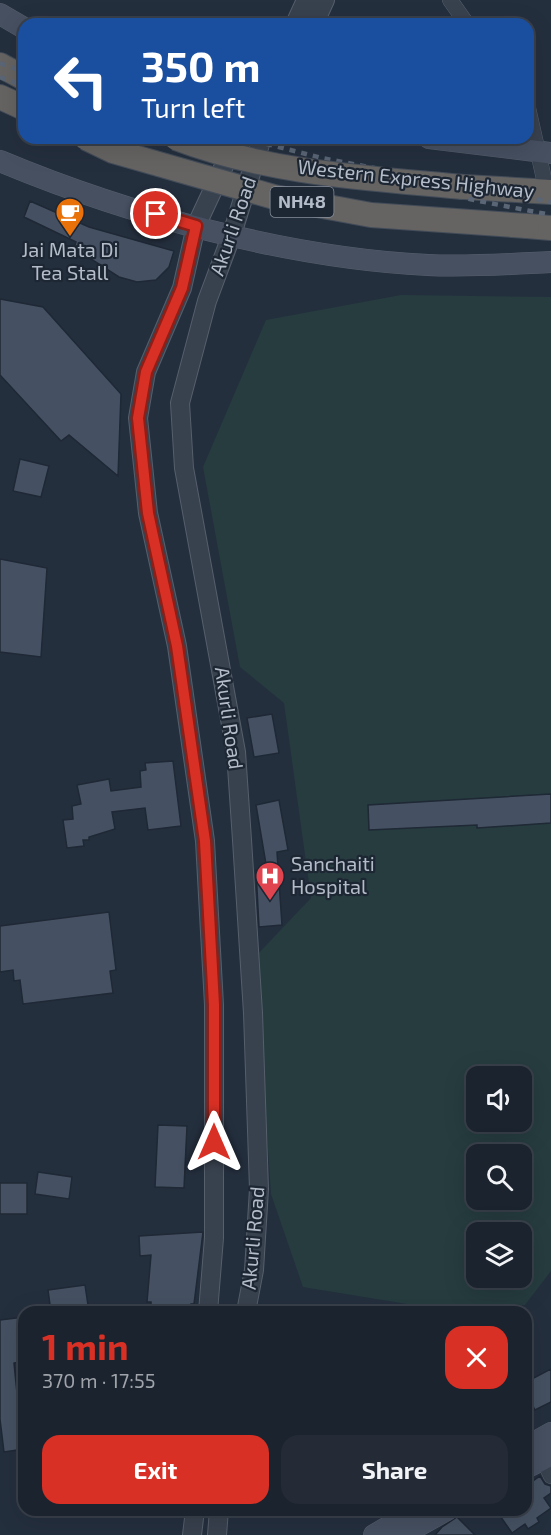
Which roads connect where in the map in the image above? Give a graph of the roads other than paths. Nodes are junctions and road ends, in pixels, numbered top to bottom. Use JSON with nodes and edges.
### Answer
{"nodes":[{"id":1,"x":306,"y":0,"type":"edge"},
{"id":2,"x":325,"y":0,"type":"edge"},
{"id":3,"x":450,"y":0,"type":"edge"},
{"id":4,"x":0,"y":14,"type":"edge"},
{"id":5,"x":298,"y":18,"type":"edge"},
{"id":6,"x":317,"y":18,"type":"edge"},
{"id":7,"x":463,"y":18,"type":"edge"},
{"id":8,"x":18,"y":24,"type":"edge"},
{"id":9,"x":0,"y":65,"type":"edge"},
{"id":10,"x":18,"y":75,"type":"edge"},
{"id":11,"x":0,"y":97,"type":"edge"},
{"id":12,"x":18,"y":105,"type":"edge"},
{"id":13,"x":534,"y":124,"type":"edge"},
{"id":14,"x":98,"y":144,"type":"edge"},
{"id":15,"x":196,"y":144,"type":"edge"},
{"id":16,"x":234,"y":144,"type":"edge"},
{"id":17,"x":260,"y":144,"type":"edge"},
{"id":18,"x":475,"y":144,"type":"edge"},
{"id":19,"x":545,"y":153,"type":"edge"},
{"id":20,"x":0,"y":161,"type":"edge"},
{"id":21,"x":549,"y":192,"type":"edge"},
{"id":22,"x":196,"y":226,"type":"junction"},
{"id":23,"x":539,"y":227,"type":"edge"},
{"id":24,"x":232,"y":234,"type":"junction"},
{"id":25,"x":551,"y":262,"type":"edge"},
{"id":26,"x":208,"y":1306,"type":"edge"},
{"id":27,"x":247,"y":1306,"type":"edge"},
{"id":28,"x":551,"y":1433,"type":"edge"},
{"id":29,"x":543,"y":1464,"type":"edge"},
{"id":30,"x":194,"y":1516,"type":"edge"},
{"id":31,"x":218,"y":1516,"type":"edge"},
{"id":32,"x":406,"y":1516,"type":"edge"},
{"id":33,"x":436,"y":1516,"type":"edge"},
{"id":34,"x":192,"y":1535,"type":"edge"},
{"id":35,"x":216,"y":1535,"type":"edge"},
{"id":36,"x":374,"y":1535,"type":"edge"},
{"id":37,"x":402,"y":1535,"type":"edge"}],
"edges":[{"from":1,"to":5,"type":"street"},
{"from":2,"to":6,"type":"street"},
{"from":3,"to":7,"type":"street"},
{"from":4,"to":8,"type":"main road"},
{"from":9,"to":10,"type":"highway"},
{"from":11,"to":12,"type":"highway"},
{"from":13,"to":19,"type":"street"},
{"from":14,"to":23,"type":"highway","name":"Western Express Highway","number":"NH48","bridge":true},
{"from":15,"to":21,"type":"highway","name":"Western Express Highway","number":"NH48","bridge":true},
{"from":16,"to":22,"type":"street","name":"Akurli Road"},
{"from":17,"to":24,"type":"street","name":"Akurli Road"},
{"from":18,"to":19,"type":"main road"},
{"from":19,"to":21,"type":"street"},
{"from":20,"to":22,"type":"main road"},
{"from":22,"to":24,"type":"main road"},
{"from":22,"to":26,"type":"street","name":"Akurli Road"},
{"from":24,"to":25,"type":"main road"},
{"from":24,"to":27,"type":"street","name":"Akurli Road"},
{"from":28,"to":29,"type":"main road"},
{"from":30,"to":34,"type":"street"},
{"from":31,"to":35,"type":"street"},
{"from":32,"to":36,"type":"main road"},
{"from":33,"to":37,"type":"main road"}]}
